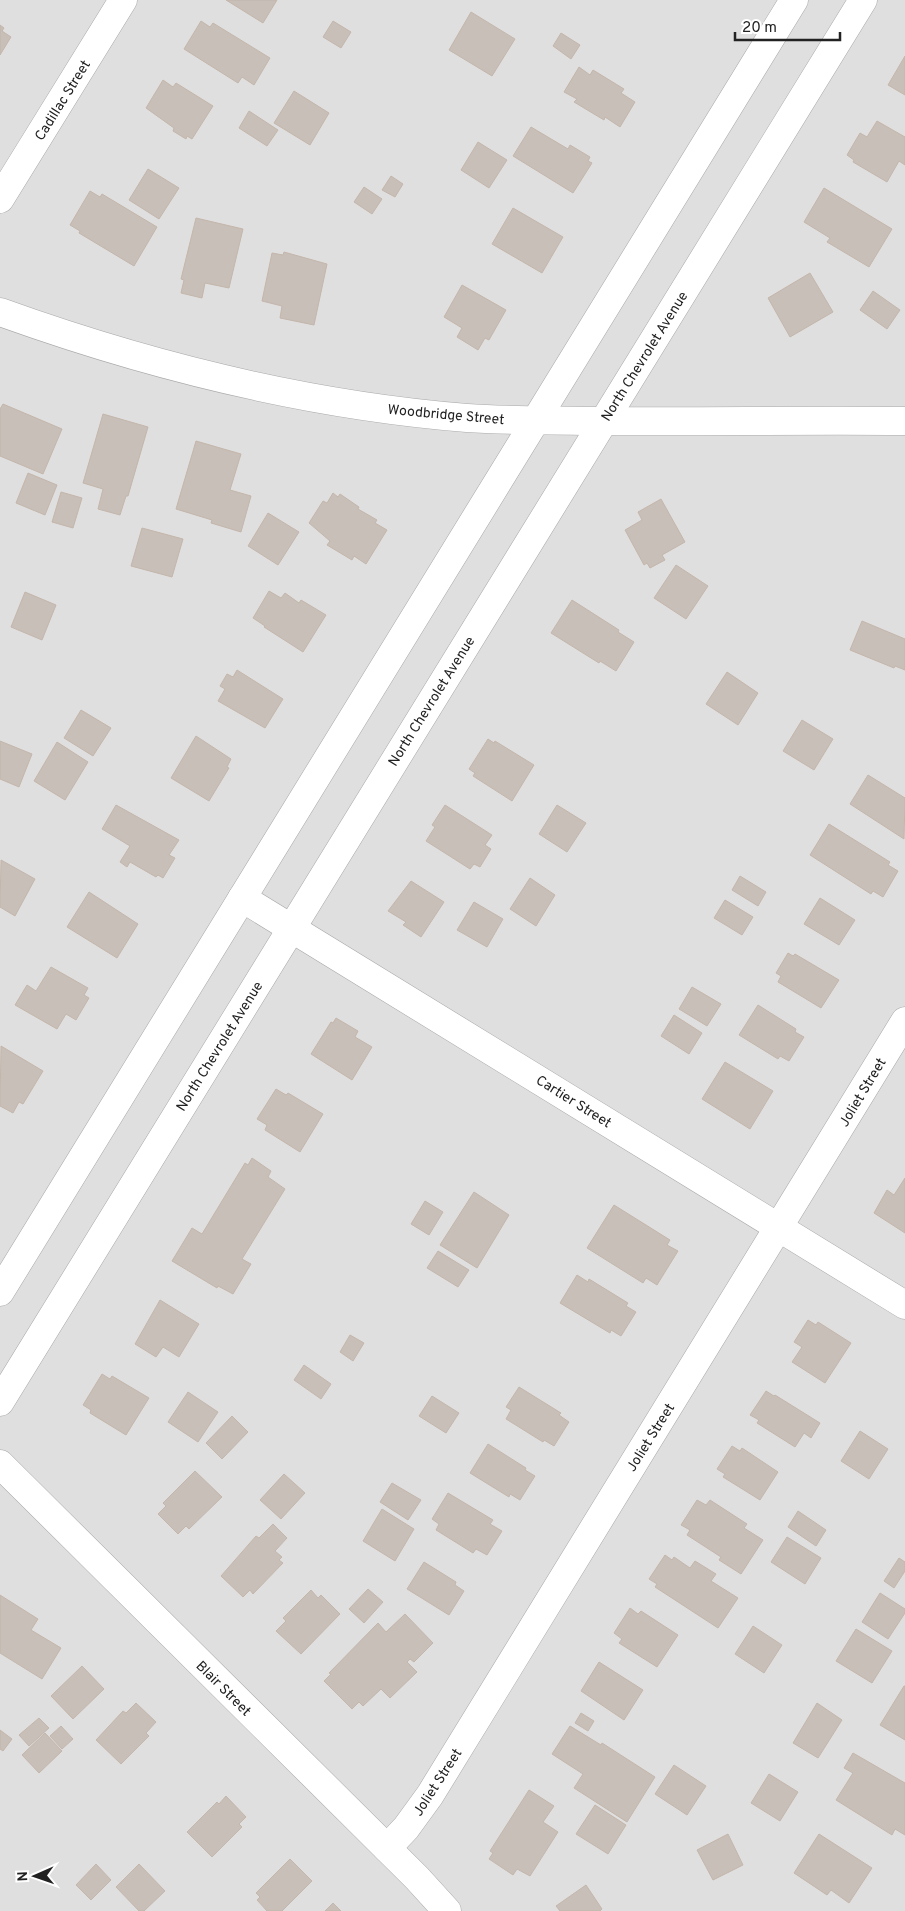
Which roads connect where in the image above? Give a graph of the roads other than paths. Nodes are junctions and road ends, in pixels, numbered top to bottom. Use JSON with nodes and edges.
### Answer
{"nodes":[{"id":1,"x":124,"y":0,"type":"edge"},
{"id":2,"x":794,"y":0,"type":"edge"},
{"id":3,"x":862,"y":0,"type":"edge"},
{"id":4,"x":0,"y":199,"type":"edge"},
{"id":5,"x":0,"y":312,"type":"edge"},
{"id":6,"x":535,"y":420,"type":"junction"},
{"id":7,"x":604,"y":421,"type":"junction"},
{"id":8,"x":905,"y":421,"type":"edge"},
{"id":9,"x":242,"y":898,"type":"junction"},
{"id":10,"x":292,"y":929,"type":"junction"},
{"id":11,"x":905,"y":1021,"type":"edge"},
{"id":12,"x":779,"y":1227,"type":"junction"},
{"id":13,"x":0,"y":1292,"type":"edge"},
{"id":14,"x":905,"y":1305,"type":"edge"},
{"id":15,"x":0,"y":1402,"type":"edge"},
{"id":16,"x":0,"y":1464,"type":"edge"},
{"id":17,"x":387,"y":1848,"type":"junction"},
{"id":18,"x":447,"y":1911,"type":"edge"}],
"edges":[{"from":1,"to":4,"type":"street","name":"Cadillac Street"},
{"from":2,"to":6,"type":"street"},
{"from":3,"to":7,"type":"street","name":"North Chevrolet Avenue"},
{"from":5,"to":6,"type":"street","name":"Woodbridge Street"},
{"from":6,"to":7,"type":"street","name":"Woodbridge Street"},
{"from":6,"to":9,"type":"street"},
{"from":7,"to":8,"type":"street","name":"Woodbridge Street"},
{"from":7,"to":10,"type":"street","name":"North Chevrolet Avenue"},
{"from":9,"to":10,"type":"street","name":"Cartier Street"},
{"from":9,"to":13,"type":"street"},
{"from":10,"to":12,"type":"street","name":"Cartier Street"},
{"from":10,"to":15,"type":"street","name":"North Chevrolet Avenue"},
{"from":11,"to":12,"type":"street","name":"Joliet Street"},
{"from":12,"to":14,"type":"street","name":"Cartier Street"},
{"from":12,"to":17,"type":"street","name":"Joliet Street"},
{"from":16,"to":17,"type":"street","name":"Blair Street"},
{"from":17,"to":18,"type":"street","name":"Blair Street"}]}
